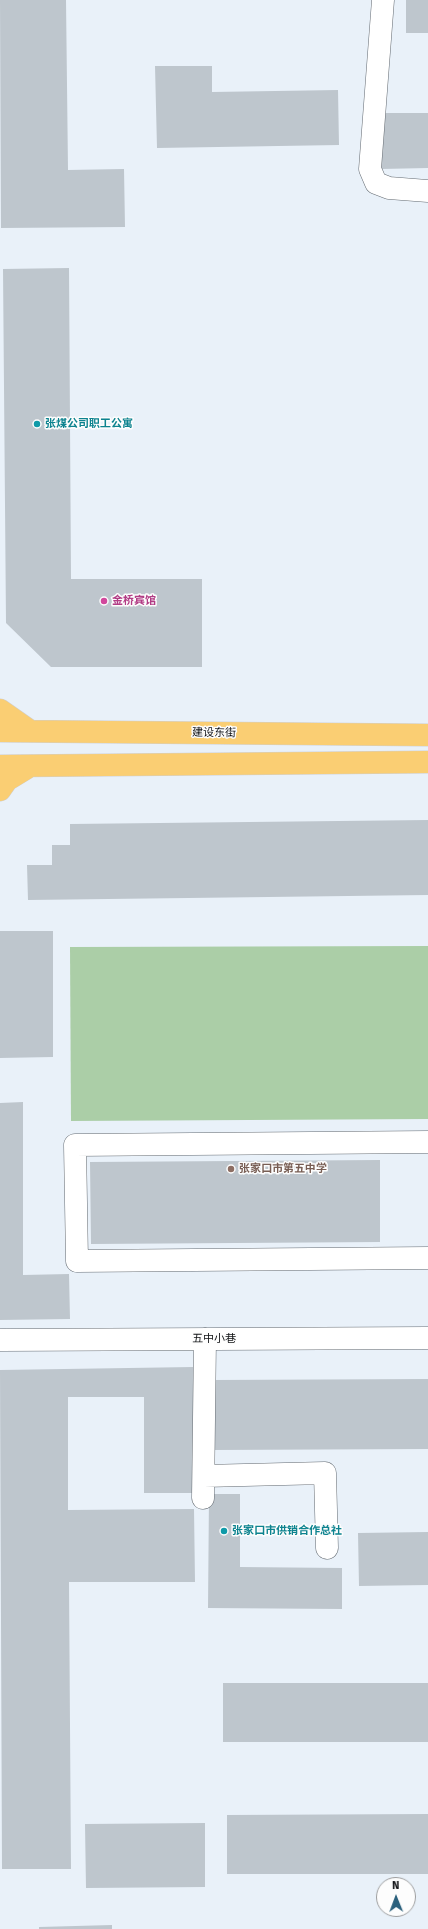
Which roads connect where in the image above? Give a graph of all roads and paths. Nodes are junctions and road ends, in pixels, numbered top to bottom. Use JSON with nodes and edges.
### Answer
{"nodes":[{"id":1,"x":383,"y":0,"type":"edge"},
{"id":2,"x":428,"y":191,"type":"edge"},
{"id":3,"x":0,"y":710,"type":"edge"},
{"id":4,"x":0,"y":731,"type":"edge"},
{"id":5,"x":30,"y":731,"type":"junction"},
{"id":6,"x":428,"y":735,"type":"edge"},
{"id":7,"x":428,"y":762,"type":"edge"},
{"id":8,"x":0,"y":766,"type":"edge"},
{"id":9,"x":30,"y":766,"type":"junction"},
{"id":10,"x":0,"y":790,"type":"edge"},
{"id":11,"x":428,"y":1142,"type":"edge"},
{"id":12,"x":428,"y":1258,"type":"edge"},
{"id":13,"x":428,"y":1338,"type":"edge"},
{"id":14,"x":205,"y":1339,"type":"junction"},
{"id":15,"x":0,"y":1340,"type":"edge"},
{"id":16,"x":204,"y":1476,"type":"junction"},
{"id":17,"x":203,"y":1498,"type":"dead end"},
{"id":18,"x":328,"y":1548,"type":"dead end"}],
"edges":[{"from":1,"to":2,"type":"street"},
{"from":3,"to":5,"type":"main road"},
{"from":4,"to":5,"type":"main road","name":"建设东街"},
{"from":5,"to":6,"type":"main road","name":"建设东街"},
{"from":7,"to":9,"type":"main road"},
{"from":8,"to":9,"type":"main road"},
{"from":9,"to":10,"type":"main road"},
{"from":11,"to":12,"type":"street"},
{"from":13,"to":14,"type":"street","name":"五中小巷"},
{"from":14,"to":15,"type":"street","name":"五中小巷"},
{"from":14,"to":16,"type":"street"},
{"from":16,"to":17,"type":"street"},
{"from":16,"to":18,"type":"street"}]}
